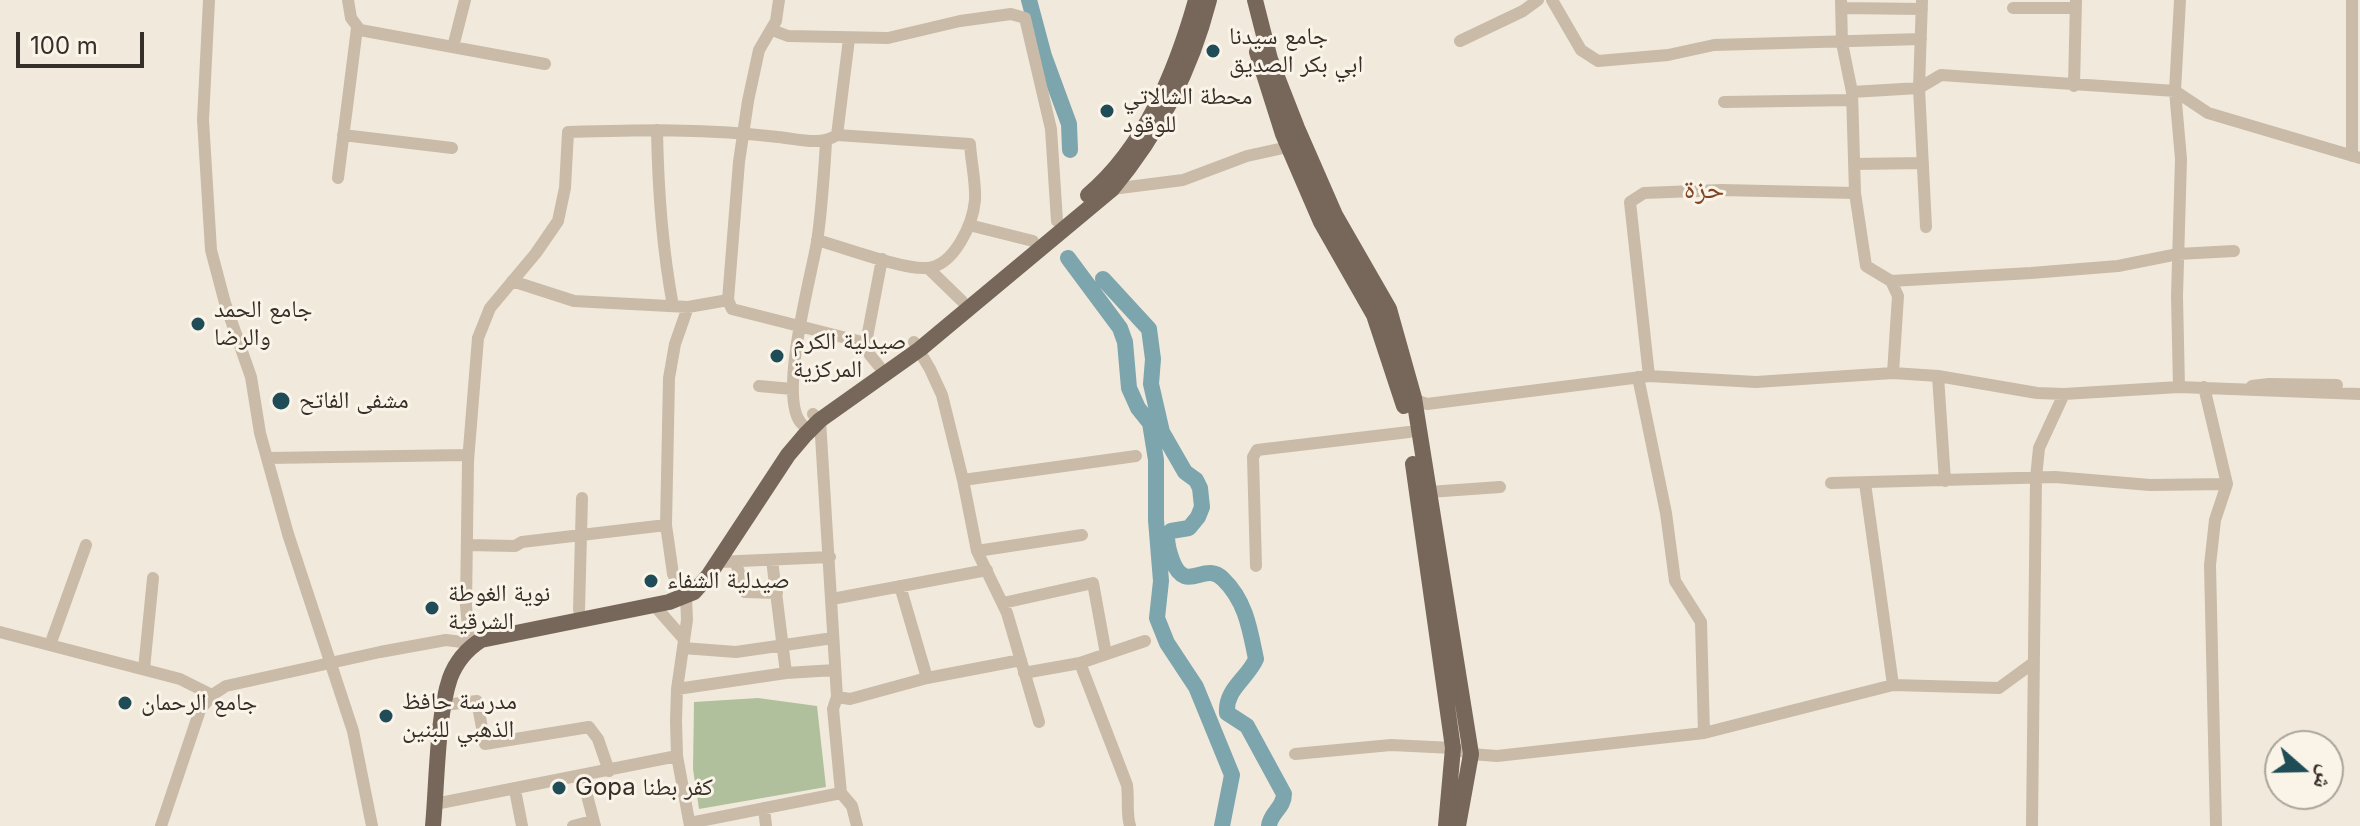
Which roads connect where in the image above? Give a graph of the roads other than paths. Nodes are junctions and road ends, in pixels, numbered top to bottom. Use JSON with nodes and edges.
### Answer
{"nodes":[{"id":1,"x":209,"y":0,"type":"edge"},
{"id":2,"x":348,"y":0,"type":"edge"},
{"id":3,"x":465,"y":0,"type":"edge"},
{"id":4,"x":779,"y":0,"type":"edge"},
{"id":5,"x":1196,"y":0,"type":"edge"},
{"id":6,"x":1209,"y":0,"type":"edge"},
{"id":7,"x":1245,"y":0,"type":"edge"},
{"id":8,"x":1255,"y":0,"type":"edge"},
{"id":9,"x":1538,"y":0,"type":"edge"},
{"id":10,"x":1552,"y":0,"type":"edge"},
{"id":11,"x":2180,"y":0,"type":"edge"},
{"id":12,"x":2352,"y":0,"type":"edge"},
{"id":13,"x":1841,"y":4,"type":"edge"},
{"id":14,"x":1922,"y":4,"type":"edge"},
{"id":15,"x":2076,"y":4,"type":"edge"},
{"id":16,"x":2013,"y":8,"type":"dead end"},
{"id":17,"x":357,"y":28,"type":"junction"},
{"id":18,"x":772,"y":30,"type":"junction"},
{"id":19,"x":849,"y":39,"type":"junction"},
{"id":20,"x":1921,"y":39,"type":"junction"},
{"id":21,"x":1460,"y":41,"type":"dead end"},
{"id":22,"x":1842,"y":43,"type":"junction"},
{"id":23,"x":453,"y":47,"type":"junction"},
{"id":24,"x":545,"y":64,"type":"dead end"},
{"id":25,"x":2074,"y":86,"type":"junction"},
{"id":26,"x":1919,"y":88,"type":"junction"},
{"id":27,"x":2175,"y":91,"type":"junction"},
{"id":28,"x":1852,"y":96,"type":"junction"},
{"id":29,"x":1724,"y":102,"type":"dead end"},
{"id":30,"x":657,"y":130,"type":"junction"},
{"id":31,"x":743,"y":133,"type":"junction"},
{"id":32,"x":343,"y":135,"type":"junction"},
{"id":33,"x":837,"y":135,"type":"junction"},
{"id":34,"x":826,"y":142,"type":"junction"},
{"id":35,"x":1288,"y":147,"type":"junction"},
{"id":36,"x":452,"y":148,"type":"dead end"},
{"id":37,"x":2356,"y":157,"type":"edge"},
{"id":38,"x":1923,"y":163,"type":"junction"},
{"id":39,"x":1854,"y":164,"type":"junction"},
{"id":40,"x":338,"y":178,"type":"dead end"},
{"id":41,"x":1112,"y":189,"type":"junction"},
{"id":42,"x":1855,"y":193,"type":"junction"},
{"id":43,"x":1057,"y":221,"type":"junction"},
{"id":44,"x":969,"y":225,"type":"junction"},
{"id":45,"x":1926,"y":227,"type":"dead end"},
{"id":46,"x":817,"y":240,"type":"junction"},
{"id":47,"x":1033,"y":241,"type":"junction"},
{"id":48,"x":2234,"y":251,"type":"dead end"},
{"id":49,"x":2178,"y":254,"type":"junction"},
{"id":50,"x":882,"y":259,"type":"junction"},
{"id":51,"x":928,"y":268,"type":"junction"},
{"id":52,"x":512,"y":281,"type":"junction"},
{"id":53,"x":1891,"y":281,"type":"junction"},
{"id":54,"x":728,"y":300,"type":"junction"},
{"id":55,"x":962,"y":301,"type":"junction"},
{"id":56,"x":673,"y":306,"type":"junction"},
{"id":57,"x":688,"y":307,"type":"junction"},
{"id":58,"x":800,"y":325,"type":"junction"},
{"id":59,"x":866,"y":343,"type":"junction"},
{"id":60,"x":917,"y":345,"type":"junction"},
{"id":61,"x":879,"y":366,"type":"junction"},
{"id":62,"x":1893,"y":373,"type":"junction"},
{"id":63,"x":1938,"y":376,"type":"junction"},
{"id":64,"x":1644,"y":377,"type":"junction"},
{"id":65,"x":759,"y":386,"type":"dead end"},
{"id":66,"x":2360,"y":386,"type":"edge"},
{"id":67,"x":2179,"y":387,"type":"junction"},
{"id":68,"x":2204,"y":387,"type":"junction"},
{"id":69,"x":792,"y":389,"type":"junction"},
{"id":70,"x":2245,"y":389,"type":"junction"},
{"id":71,"x":2064,"y":394,"type":"junction"},
{"id":72,"x":2360,"y":394,"type":"edge"},
{"id":73,"x":1412,"y":410,"type":"junction"},
{"id":74,"x":811,"y":420,"type":"junction"},
{"id":75,"x":468,"y":455,"type":"junction"},
{"id":76,"x":1136,"y":456,"type":"dead end"},
{"id":77,"x":267,"y":458,"type":"junction"},
{"id":78,"x":2036,"y":478,"type":"junction"},
{"id":79,"x":963,"y":480,"type":"junction"},
{"id":80,"x":1945,"y":481,"type":"junction"},
{"id":81,"x":1831,"y":483,"type":"dead end"},
{"id":82,"x":1865,"y":483,"type":"junction"},
{"id":83,"x":2227,"y":484,"type":"junction"},
{"id":84,"x":1500,"y":487,"type":"dead end"},
{"id":85,"x":1429,"y":492,"type":"junction"},
{"id":86,"x":582,"y":498,"type":"dead end"},
{"id":87,"x":666,"y":525,"type":"junction"},
{"id":88,"x":581,"y":534,"type":"junction"},
{"id":89,"x":1082,"y":535,"type":"dead end"},
{"id":90,"x":86,"y":545,"type":"dead end"},
{"id":91,"x":468,"y":545,"type":"junction"},
{"id":92,"x":977,"y":551,"type":"junction"},
{"id":93,"x":830,"y":557,"type":"junction"},
{"id":94,"x":772,"y":560,"type":"junction"},
{"id":95,"x":717,"y":562,"type":"junction"},
{"id":96,"x":736,"y":563,"type":"junction"},
{"id":97,"x":1256,"y":566,"type":"dead end"},
{"id":98,"x":987,"y":570,"type":"junction"},
{"id":99,"x":153,"y":578,"type":"dead end"},
{"id":100,"x":900,"y":586,"type":"junction"},
{"id":101,"x":683,"y":592,"type":"junction"},
{"id":102,"x":777,"y":593,"type":"junction"},
{"id":103,"x":832,"y":599,"type":"junction"},
{"id":104,"x":1003,"y":603,"type":"junction"},
{"id":105,"x":653,"y":604,"type":"junction"},
{"id":106,"x":579,"y":610,"type":"junction"},
{"id":107,"x":0,"y":632,"type":"edge"},
{"id":108,"x":833,"y":638,"type":"junction"},
{"id":109,"x":466,"y":639,"type":"junction"},
{"id":110,"x":1145,"y":641,"type":"dead end"},
{"id":111,"x":683,"y":643,"type":"junction"},
{"id":112,"x":50,"y":645,"type":"junction"},
{"id":113,"x":783,"y":647,"type":"junction"},
{"id":114,"x":1106,"y":654,"type":"junction"},
{"id":115,"x":1080,"y":663,"type":"junction"},
{"id":116,"x":2033,"y":663,"type":"junction"},
{"id":117,"x":332,"y":664,"type":"junction"},
{"id":118,"x":1023,"y":667,"type":"junction"},
{"id":119,"x":144,"y":669,"type":"junction"},
{"id":120,"x":835,"y":670,"type":"junction"},
{"id":121,"x":786,"y":673,"type":"junction"},
{"id":122,"x":927,"y":678,"type":"junction"},
{"id":123,"x":1893,"y":685,"type":"junction"},
{"id":124,"x":677,"y":689,"type":"junction"},
{"id":125,"x":212,"y":695,"type":"junction"},
{"id":126,"x":837,"y":697,"type":"junction"},
{"id":127,"x":444,"y":705,"type":"junction"},
{"id":128,"x":1039,"y":722,"type":"dead end"},
{"id":129,"x":1704,"y":733,"type":"junction"},
{"id":130,"x":1453,"y":748,"type":"junction"},
{"id":131,"x":1295,"y":754,"type":"dead end"},
{"id":132,"x":1471,"y":754,"type":"junction"},
{"id":133,"x":677,"y":756,"type":"junction"},
{"id":134,"x":609,"y":771,"type":"junction"},
{"id":135,"x":582,"y":776,"type":"junction"},
{"id":136,"x":515,"y":790,"type":"junction"},
{"id":137,"x":841,"y":793,"type":"junction"},
{"id":138,"x":435,"y":804,"type":"junction"},
{"id":139,"x":764,"y":808,"type":"junction"},
{"id":140,"x":594,"y":824,"type":"edge"},
{"id":141,"x":690,"y":824,"type":"edge"},
{"id":142,"x":161,"y":826,"type":"edge"},
{"id":143,"x":372,"y":826,"type":"edge"},
{"id":144,"x":422,"y":826,"type":"edge"},
{"id":145,"x":433,"y":826,"type":"edge"},
{"id":146,"x":522,"y":826,"type":"edge"},
{"id":147,"x":573,"y":826,"type":"edge"},
{"id":148,"x":766,"y":826,"type":"edge"},
{"id":149,"x":857,"y":826,"type":"edge"},
{"id":150,"x":1130,"y":826,"type":"edge"},
{"id":151,"x":1446,"y":826,"type":"edge"},
{"id":152,"x":1458,"y":826,"type":"edge"},
{"id":153,"x":2032,"y":826,"type":"edge"},
{"id":154,"x":2216,"y":826,"type":"edge"}],
"edges":[{"from":1,"to":77,"type":"street"},
{"from":2,"to":17,"type":"street"},
{"from":3,"to":23,"type":"street"},
{"from":4,"to":18,"type":"street"},
{"from":5,"to":43,"type":"main road"},
{"from":6,"to":41,"type":"main road"},
{"from":7,"to":35,"type":"main road"},
{"from":8,"to":73,"type":"main road"},
{"from":9,"to":21,"type":"street"},
{"from":10,"to":22,"type":"street"},
{"from":11,"to":27,"type":"street"},
{"from":12,"to":37,"type":"street"},
{"from":13,"to":14,"type":"street"},
{"from":13,"to":22,"type":"street"},
{"from":14,"to":20,"type":"street"},
{"from":15,"to":16,"type":"street"},
{"from":15,"to":25,"type":"street"},
{"from":17,"to":23,"type":"street"},
{"from":17,"to":32,"type":"street"},
{"from":18,"to":19,"type":"street"},
{"from":18,"to":31,"type":"street"},
{"from":19,"to":33,"type":"street"},
{"from":19,"to":43,"type":"street"},
{"from":20,"to":22,"type":"street"},
{"from":20,"to":26,"type":"street"},
{"from":22,"to":28,"type":"street"},
{"from":23,"to":24,"type":"street"},
{"from":25,"to":26,"type":"street"},
{"from":25,"to":27,"type":"street"},
{"from":26,"to":28,"type":"street"},
{"from":26,"to":38,"type":"street"},
{"from":27,"to":37,"type":"street"},
{"from":27,"to":49,"type":"street"},
{"from":28,"to":29,"type":"street"},
{"from":28,"to":39,"type":"street"},
{"from":30,"to":31,"type":"street"},
{"from":30,"to":52,"type":"street"},
{"from":30,"to":56,"type":"street"},
{"from":31,"to":34,"type":"street"},
{"from":31,"to":54,"type":"street"},
{"from":32,"to":36,"type":"street"},
{"from":32,"to":40,"type":"street"},
{"from":33,"to":34,"type":"street"},
{"from":33,"to":44,"type":"street"},
{"from":34,"to":46,"type":"street"},
{"from":35,"to":41,"type":"street"},
{"from":35,"to":73,"type":"main road"},
{"from":38,"to":39,"type":"street"},
{"from":38,"to":45,"type":"street"},
{"from":39,"to":42,"type":"street"},
{"from":41,"to":60,"type":"main road"},
{"from":42,"to":53,"type":"street"},
{"from":42,"to":64,"type":"street"},
{"from":43,"to":47,"type":"main road"},
{"from":44,"to":47,"type":"street"},
{"from":44,"to":51,"type":"street"},
{"from":46,"to":50,"type":"street"},
{"from":46,"to":58,"type":"street"},
{"from":47,"to":55,"type":"main road"},
{"from":48,"to":49,"type":"street"},
{"from":49,"to":53,"type":"street"},
{"from":49,"to":67,"type":"street"},
{"from":50,"to":51,"type":"street"},
{"from":50,"to":59,"type":"street"},
{"from":51,"to":55,"type":"street"},
{"from":52,"to":56,"type":"street"},
{"from":52,"to":75,"type":"street"},
{"from":53,"to":62,"type":"street"},
{"from":54,"to":57,"type":"street"},
{"from":54,"to":58,"type":"street"},
{"from":55,"to":60,"type":"main road"},
{"from":56,"to":57,"type":"street"},
{"from":57,"to":87,"type":"street"},
{"from":58,"to":59,"type":"street"},
{"from":58,"to":69,"type":"street"},
{"from":59,"to":61,"type":"street"},
{"from":60,"to":61,"type":"main road"},
{"from":60,"to":74,"type":"main road"},
{"from":60,"to":79,"type":"street"},
{"from":61,"to":74,"type":"main road"},
{"from":62,"to":63,"type":"street"},
{"from":62,"to":64,"type":"street"},
{"from":63,"to":71,"type":"street"},
{"from":63,"to":80,"type":"street"},
{"from":64,"to":73,"type":"street"},
{"from":64,"to":129,"type":"street"},
{"from":65,"to":69,"type":"street"},
{"from":66,"to":70,"type":"street"},
{"from":67,"to":68,"type":"street"},
{"from":67,"to":71,"type":"street"},
{"from":68,"to":70,"type":"street"},
{"from":68,"to":83,"type":"street"},
{"from":69,"to":74,"type":"street"},
{"from":70,"to":72,"type":"street"},
{"from":71,"to":78,"type":"street"},
{"from":73,"to":85,"type":"main road"},
{"from":73,"to":97,"type":"street"},
{"from":73,"to":130,"type":"main road"},
{"from":74,"to":93,"type":"street"},
{"from":74,"to":95,"type":"main road"},
{"from":74,"to":101,"type":"main road"},
{"from":75,"to":77,"type":"street"},
{"from":75,"to":91,"type":"street"},
{"from":76,"to":79,"type":"street"},
{"from":77,"to":117,"type":"street"},
{"from":78,"to":80,"type":"street"},
{"from":78,"to":83,"type":"street"},
{"from":78,"to":116,"type":"street"},
{"from":79,"to":92,"type":"street"},
{"from":80,"to":82,"type":"street"},
{"from":81,"to":82,"type":"street"},
{"from":82,"to":123,"type":"street"},
{"from":83,"to":154,"type":"street"},
{"from":84,"to":85,"type":"street"},
{"from":85,"to":132,"type":"main road"},
{"from":86,"to":88,"type":"street"},
{"from":87,"to":88,"type":"street"},
{"from":87,"to":101,"type":"street"},
{"from":88,"to":91,"type":"street"},
{"from":88,"to":106,"type":"street"},
{"from":89,"to":92,"type":"street"},
{"from":90,"to":112,"type":"street"},
{"from":91,"to":109,"type":"street"},
{"from":92,"to":98,"type":"street"},
{"from":93,"to":94,"type":"street"},
{"from":93,"to":103,"type":"street"},
{"from":94,"to":96,"type":"street"},
{"from":94,"to":102,"type":"street"},
{"from":95,"to":96,"type":"street"},
{"from":95,"to":101,"type":"main road"},
{"from":96,"to":102,"type":"street"},
{"from":98,"to":100,"type":"street"},
{"from":98,"to":104,"type":"street"},
{"from":99,"to":119,"type":"street"},
{"from":100,"to":103,"type":"street"},
{"from":100,"to":122,"type":"street"},
{"from":101,"to":105,"type":"main road"},
{"from":101,"to":106,"type":"main road"},
{"from":101,"to":111,"type":"street"},
{"from":102,"to":113,"type":"street"},
{"from":103,"to":108,"type":"street"},
{"from":104,"to":114,"type":"street"},
{"from":104,"to":118,"type":"street"},
{"from":105,"to":111,"type":"street"},
{"from":105,"to":127,"type":"main road"},
{"from":106,"to":109,"type":"main road"},
{"from":107,"to":112,"type":"street"},
{"from":108,"to":113,"type":"street"},
{"from":108,"to":120,"type":"street"},
{"from":109,"to":117,"type":"street"},
{"from":109,"to":144,"type":"main road"},
{"from":110,"to":114,"type":"street"},
{"from":111,"to":113,"type":"street"},
{"from":111,"to":124,"type":"street"},
{"from":112,"to":119,"type":"street"},
{"from":113,"to":121,"type":"street"},
{"from":114,"to":115,"type":"street"},
{"from":115,"to":118,"type":"street"},
{"from":115,"to":150,"type":"street"},
{"from":116,"to":123,"type":"street"},
{"from":116,"to":153,"type":"street"},
{"from":117,"to":125,"type":"street"},
{"from":117,"to":143,"type":"street"},
{"from":118,"to":122,"type":"street"},
{"from":118,"to":128,"type":"street"},
{"from":119,"to":125,"type":"street"},
{"from":120,"to":121,"type":"street"},
{"from":120,"to":126,"type":"street"},
{"from":121,"to":124,"type":"street"},
{"from":122,"to":126,"type":"street"},
{"from":123,"to":129,"type":"street"},
{"from":124,"to":133,"type":"street"},
{"from":125,"to":142,"type":"street"},
{"from":126,"to":137,"type":"street"},
{"from":127,"to":134,"type":"street"},
{"from":127,"to":138,"type":"main road"},
{"from":129,"to":132,"type":"street"},
{"from":130,"to":131,"type":"street"},
{"from":130,"to":132,"type":"street"},
{"from":130,"to":151,"type":"main road"},
{"from":132,"to":152,"type":"main road"},
{"from":133,"to":134,"type":"street"},
{"from":133,"to":141,"type":"street"},
{"from":134,"to":135,"type":"street"},
{"from":135,"to":136,"type":"street"},
{"from":135,"to":140,"type":"street"},
{"from":136,"to":138,"type":"street"},
{"from":136,"to":146,"type":"street"},
{"from":137,"to":139,"type":"street"},
{"from":137,"to":149,"type":"street"},
{"from":138,"to":145,"type":"main road"},
{"from":139,"to":141,"type":"street"},
{"from":139,"to":148,"type":"street"},
{"from":140,"to":147,"type":"street"}]}
